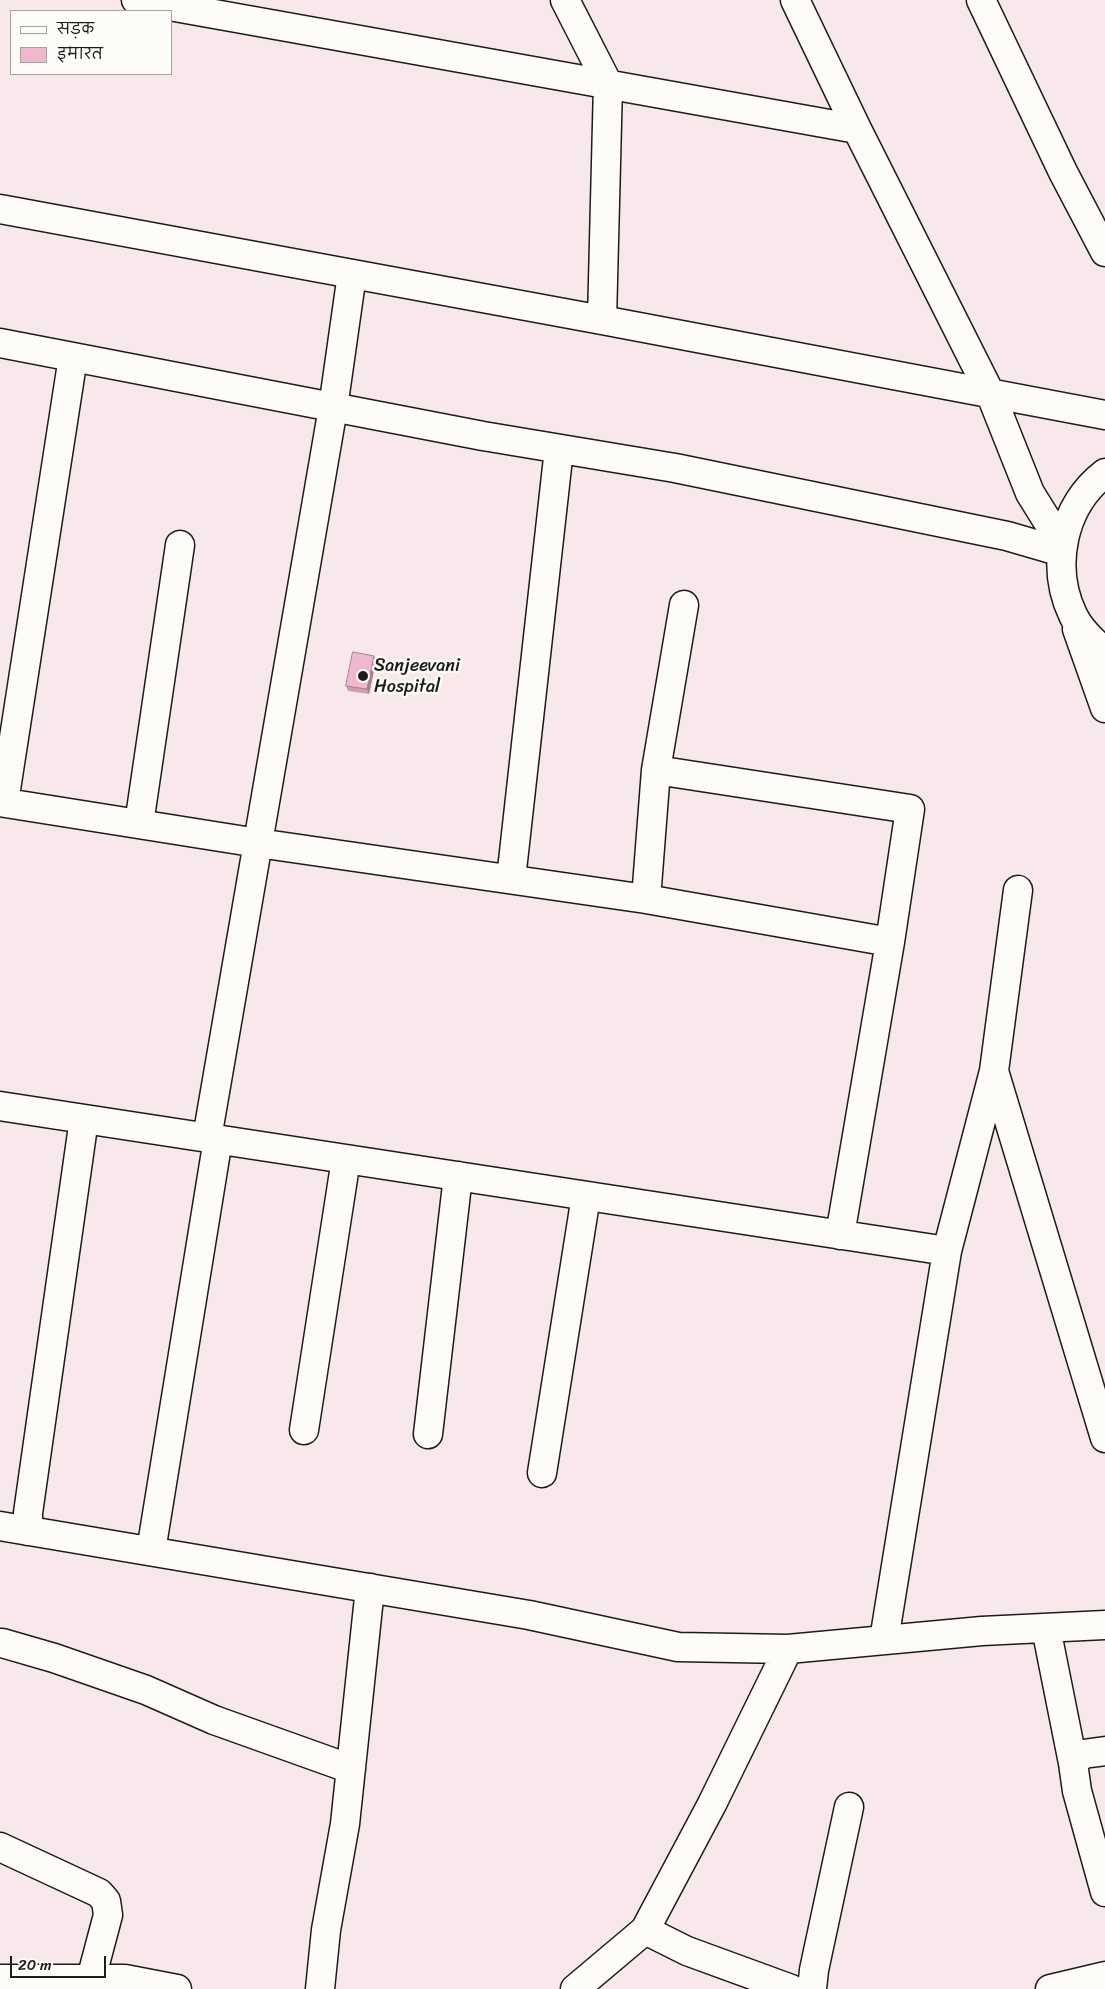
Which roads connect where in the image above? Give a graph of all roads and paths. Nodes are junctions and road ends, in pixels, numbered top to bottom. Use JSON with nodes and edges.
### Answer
{"nodes":[{"id":1,"x":136,"y":0,"type":"edge"},
{"id":2,"x":565,"y":0,"type":"edge"},
{"id":3,"x":796,"y":0,"type":"edge"},
{"id":4,"x":981,"y":0,"type":"edge"},
{"id":5,"x":608,"y":84,"type":"junction"},
{"id":6,"x":857,"y":129,"type":"junction"},
{"id":7,"x":0,"y":209,"type":"edge"},
{"id":8,"x":1105,"y":252,"type":"edge"},
{"id":9,"x":352,"y":274,"type":"junction"},
{"id":10,"x":602,"y":320,"type":"junction"},
{"id":11,"x":0,"y":343,"type":"edge"},
{"id":12,"x":73,"y":358,"type":"junction"},
{"id":13,"x":991,"y":394,"type":"junction"},
{"id":14,"x":333,"y":408,"type":"junction"},
{"id":15,"x":1105,"y":416,"type":"edge"},
{"id":16,"x":559,"y":449,"type":"junction"},
{"id":17,"x":1105,"y":474,"type":"edge"},
{"id":18,"x":180,"y":545,"type":"dead end"},
{"id":19,"x":1062,"y":549,"type":"junction"},
{"id":20,"x":684,"y":605,"type":"dead end"},
{"id":21,"x":1073,"y":616,"type":"junction"},
{"id":22,"x":1105,"y":652,"type":"edge"},
{"id":23,"x":1105,"y":708,"type":"edge"},
{"id":24,"x":656,"y":770,"type":"junction"},
{"id":25,"x":2,"y":802,"type":"edge"},
{"id":26,"x":139,"y":824,"type":"junction"},
{"id":27,"x":258,"y":843,"type":"junction"},
{"id":28,"x":511,"y":879,"type":"junction"},
{"id":29,"x":1018,"y":890,"type":"dead end"},
{"id":30,"x":646,"y":899,"type":"junction"},
{"id":31,"x":890,"y":942,"type":"junction"},
{"id":32,"x":994,"y":1071,"type":"junction"},
{"id":33,"x":0,"y":1106,"type":"edge"},
{"id":34,"x":84,"y":1119,"type":"junction"},
{"id":35,"x":213,"y":1139,"type":"junction"},
{"id":36,"x":346,"y":1159,"type":"junction"},
{"id":37,"x":458,"y":1176,"type":"junction"},
{"id":38,"x":586,"y":1196,"type":"junction"},
{"id":39,"x":840,"y":1235,"type":"junction"},
{"id":40,"x":947,"y":1251,"type":"junction"},
{"id":41,"x":304,"y":1430,"type":"dead end"},
{"id":42,"x":428,"y":1434,"type":"dead end"},
{"id":43,"x":1105,"y":1438,"type":"edge"},
{"id":44,"x":542,"y":1473,"type":"dead end"},
{"id":45,"x":0,"y":1526,"type":"edge"},
{"id":46,"x":28,"y":1531,"type":"junction"},
{"id":47,"x":152,"y":1551,"type":"junction"},
{"id":48,"x":370,"y":1588,"type":"junction"},
{"id":49,"x":1105,"y":1625,"type":"edge"},
{"id":50,"x":1046,"y":1628,"type":"junction"},
{"id":51,"x":884,"y":1640,"type":"junction"},
{"id":52,"x":2,"y":1643,"type":"dead end"},
{"id":53,"x":788,"y":1649,"type":"junction"},
{"id":54,"x":1105,"y":1751,"type":"edge"},
{"id":55,"x":1073,"y":1764,"type":"junction"},
{"id":56,"x":351,"y":1769,"type":"junction"},
{"id":57,"x":849,"y":1807,"type":"dead end"},
{"id":58,"x":0,"y":1847,"type":"edge"},
{"id":59,"x":1105,"y":1892,"type":"edge"},
{"id":60,"x":645,"y":1930,"type":"junction"},
{"id":61,"x":1105,"y":1976,"type":"edge"},
{"id":62,"x":0,"y":1979,"type":"edge"},
{"id":63,"x":77,"y":1982,"type":"edge"},
{"id":64,"x":178,"y":1989,"type":"edge"},
{"id":65,"x":320,"y":1989,"type":"edge"},
{"id":66,"x":575,"y":1989,"type":"edge"},
{"id":67,"x":791,"y":1989,"type":"edge"},
{"id":68,"x":812,"y":1989,"type":"edge"},
{"id":69,"x":1050,"y":1989,"type":"edge"}],
"edges":[{"from":1,"to":5,"type":"street"},
{"from":2,"to":5,"type":"street"},
{"from":3,"to":6,"type":"street"},
{"from":4,"to":8,"type":"street"},
{"from":5,"to":6,"type":"street"},
{"from":5,"to":10,"type":"street"},
{"from":6,"to":13,"type":"street"},
{"from":7,"to":9,"type":"street"},
{"from":9,"to":10,"type":"street"},
{"from":9,"to":14,"type":"street"},
{"from":10,"to":13,"type":"street"},
{"from":11,"to":12,"type":"street"},
{"from":12,"to":14,"type":"street"},
{"from":12,"to":25,"type":"street"},
{"from":13,"to":15,"type":"street"},
{"from":13,"to":19,"type":"street"},
{"from":14,"to":16,"type":"street"},
{"from":14,"to":27,"type":"street"},
{"from":16,"to":19,"type":"street"},
{"from":16,"to":28,"type":"street"},
{"from":17,"to":19,"type":"street"},
{"from":18,"to":26,"type":"street"},
{"from":19,"to":21,"type":"street"},
{"from":20,"to":24,"type":"street"},
{"from":21,"to":22,"type":"street"},
{"from":21,"to":23,"type":"street"},
{"from":24,"to":30,"type":"street"},
{"from":24,"to":31,"type":"street"},
{"from":25,"to":26,"type":"street"},
{"from":26,"to":27,"type":"street"},
{"from":27,"to":28,"type":"street"},
{"from":27,"to":35,"type":"street"},
{"from":28,"to":30,"type":"street"},
{"from":29,"to":32,"type":"street"},
{"from":30,"to":31,"type":"street"},
{"from":31,"to":39,"type":"street"},
{"from":32,"to":40,"type":"street"},
{"from":32,"to":43,"type":"street"},
{"from":33,"to":34,"type":"street"},
{"from":34,"to":35,"type":"street"},
{"from":34,"to":46,"type":"street"},
{"from":35,"to":36,"type":"street"},
{"from":35,"to":47,"type":"street"},
{"from":36,"to":37,"type":"street"},
{"from":36,"to":41,"type":"street"},
{"from":37,"to":38,"type":"street"},
{"from":37,"to":42,"type":"street"},
{"from":38,"to":39,"type":"street"},
{"from":38,"to":44,"type":"street"},
{"from":39,"to":40,"type":"street"},
{"from":40,"to":51,"type":"street"},
{"from":45,"to":46,"type":"street"},
{"from":46,"to":47,"type":"street"},
{"from":47,"to":48,"type":"street"},
{"from":48,"to":53,"type":"street"},
{"from":48,"to":56,"type":"street"},
{"from":49,"to":50,"type":"street"},
{"from":50,"to":51,"type":"street"},
{"from":50,"to":55,"type":"street"},
{"from":51,"to":53,"type":"street"},
{"from":52,"to":56,"type":"street"},
{"from":53,"to":60,"type":"street"},
{"from":54,"to":55,"type":"street"},
{"from":55,"to":59,"type":"street"},
{"from":56,"to":65,"type":"street"},
{"from":57,"to":68,"type":"street"},
{"from":58,"to":63,"type":"street"},
{"from":60,"to":66,"type":"street"},
{"from":60,"to":67,"type":"street"},
{"from":61,"to":69,"type":"street"},
{"from":62,"to":63,"type":"street"},
{"from":63,"to":64,"type":"street"}]}
